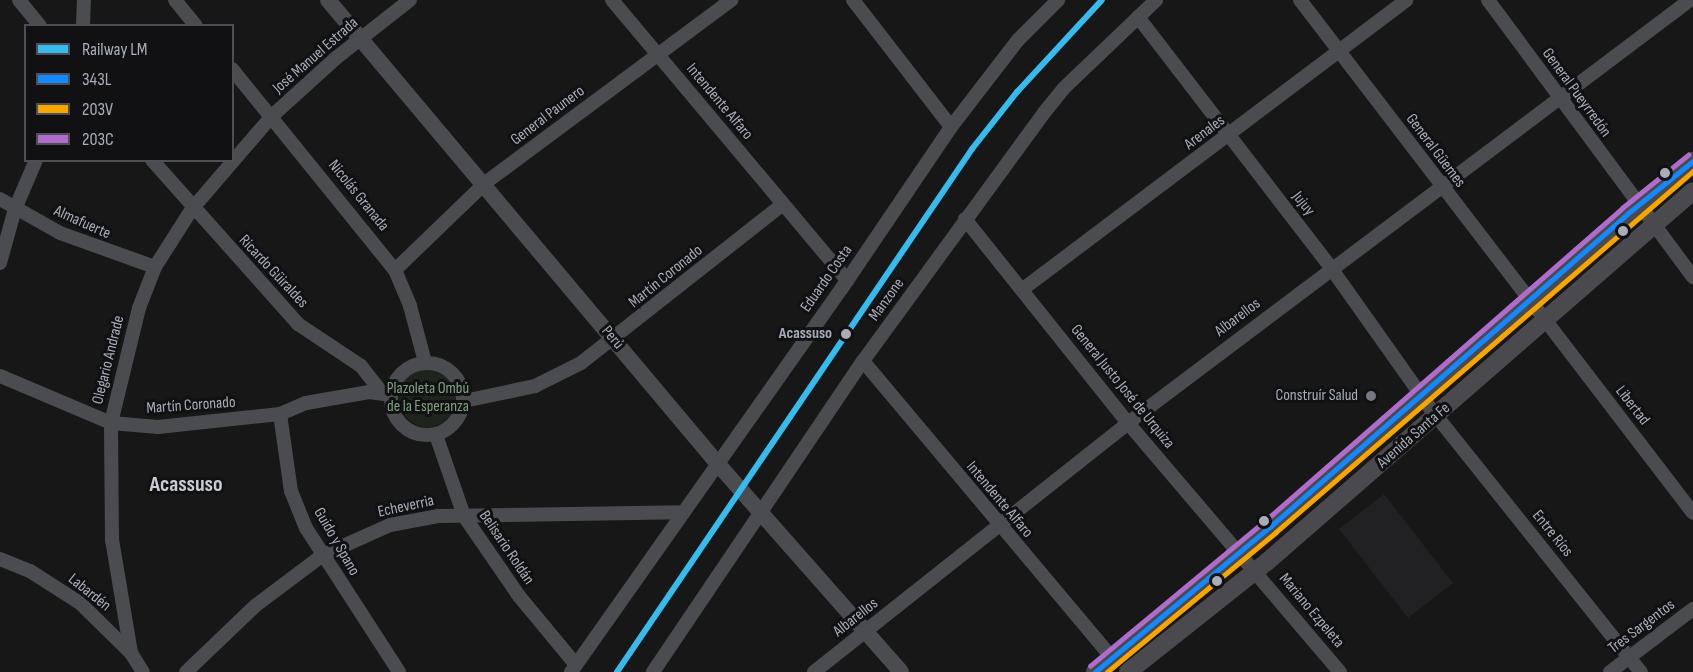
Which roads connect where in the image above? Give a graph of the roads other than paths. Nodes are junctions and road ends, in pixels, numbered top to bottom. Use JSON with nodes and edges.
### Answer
{"nodes":[{"id":1,"x":19,"y":0,"type":"edge"},
{"id":2,"x":84,"y":0,"type":"edge"},
{"id":3,"x":175,"y":0,"type":"edge"},
{"id":4,"x":328,"y":0,"type":"edge"},
{"id":5,"x":410,"y":0,"type":"edge"},
{"id":6,"x":612,"y":0,"type":"edge"},
{"id":7,"x":730,"y":0,"type":"edge"},
{"id":8,"x":853,"y":0,"type":"edge"},
{"id":9,"x":1058,"y":0,"type":"edge"},
{"id":10,"x":1156,"y":0,"type":"edge"},
{"id":11,"x":1300,"y":0,"type":"edge"},
{"id":12,"x":1406,"y":0,"type":"edge"},
{"id":13,"x":1488,"y":0,"type":"edge"},
{"id":14,"x":1688,"y":5,"type":"edge"},
{"id":15,"x":1138,"y":17,"type":"junction"},
{"id":16,"x":38,"y":24,"type":"edge"},
{"id":17,"x":83,"y":24,"type":"edge"},
{"id":18,"x":194,"y":24,"type":"edge"},
{"id":19,"x":361,"y":39,"type":"junction"},
{"id":20,"x":1338,"y":52,"type":"junction"},
{"id":21,"x":657,"y":55,"type":"junction"},
{"id":22,"x":234,"y":71,"type":"edge"},
{"id":23,"x":1562,"y":99,"type":"junction"},
{"id":24,"x":272,"y":116,"type":"junction"},
{"id":25,"x":951,"y":127,"type":"junction"},
{"id":26,"x":1229,"y":135,"type":"junction"},
{"id":27,"x":234,"y":160,"type":"edge"},
{"id":28,"x":1693,"y":160,"type":"edge"},
{"id":29,"x":35,"y":162,"type":"edge"},
{"id":30,"x":154,"y":162,"type":"edge"},
{"id":31,"x":232,"y":162,"type":"edge"},
{"id":32,"x":485,"y":183,"type":"junction"},
{"id":33,"x":1440,"y":185,"type":"junction"},
{"id":34,"x":1693,"y":191,"type":"edge"},
{"id":35,"x":0,"y":200,"type":"edge"},
{"id":36,"x":783,"y":204,"type":"junction"},
{"id":37,"x":1638,"y":205,"type":"junction"},
{"id":38,"x":15,"y":209,"type":"junction"},
{"id":39,"x":192,"y":209,"type":"junction"},
{"id":40,"x":965,"y":219,"type":"junction"},
{"id":41,"x":1652,"y":224,"type":"junction"},
{"id":42,"x":0,"y":263,"type":"edge"},
{"id":43,"x":155,"y":267,"type":"junction"},
{"id":44,"x":1331,"y":268,"type":"junction"},
{"id":45,"x":395,"y":270,"type":"junction"},
{"id":46,"x":1693,"y":277,"type":"edge"},
{"id":47,"x":847,"y":280,"type":"junction"},
{"id":48,"x":1023,"y":289,"type":"junction"},
{"id":49,"x":1530,"y":300,"type":"junction"},
{"id":50,"x":1545,"y":320,"type":"junction"},
{"id":51,"x":614,"y":340,"type":"junction"},
{"id":52,"x":863,"y":361,"type":"junction"},
{"id":53,"x":425,"y":362,"type":"junction"},
{"id":54,"x":0,"y":376,"type":"edge"},
{"id":55,"x":386,"y":394,"type":"junction"},
{"id":56,"x":1422,"y":396,"type":"junction"},
{"id":57,"x":464,"y":401,"type":"junction"},
{"id":58,"x":280,"y":414,"type":"junction"},
{"id":59,"x":1437,"y":416,"type":"junction"},
{"id":60,"x":111,"y":423,"type":"junction"},
{"id":61,"x":1128,"y":423,"type":"junction"},
{"id":62,"x":436,"y":435,"type":"junction"},
{"id":63,"x":717,"y":463,"type":"junction"},
{"id":64,"x":759,"y":511,"type":"junction"},
{"id":65,"x":682,"y":513,"type":"junction"},
{"id":66,"x":1693,"y":513,"type":"edge"},
{"id":67,"x":465,"y":516,"type":"junction"},
{"id":68,"x":999,"y":526,"type":"junction"},
{"id":69,"x":1239,"y":553,"type":"junction"},
{"id":70,"x":323,"y":555,"type":"junction"},
{"id":71,"x":0,"y":559,"type":"edge"},
{"id":72,"x":1256,"y":572,"type":"junction"},
{"id":73,"x":1693,"y":609,"type":"edge"},
{"id":74,"x":868,"y":631,"type":"junction"},
{"id":75,"x":131,"y":653,"type":"junction"},
{"id":76,"x":1630,"y":657,"type":"junction"},
{"id":77,"x":1112,"y":658,"type":"junction"},
{"id":78,"x":573,"y":668,"type":"edge"},
{"id":79,"x":143,"y":672,"type":"edge"},
{"id":80,"x":186,"y":672,"type":"edge"},
{"id":81,"x":399,"y":672,"type":"edge"},
{"id":82,"x":653,"y":672,"type":"edge"},
{"id":83,"x":814,"y":672,"type":"edge"},
{"id":84,"x":901,"y":672,"type":"edge"},
{"id":85,"x":1095,"y":672,"type":"edge"},
{"id":86,"x":1128,"y":672,"type":"edge"},
{"id":87,"x":1340,"y":672,"type":"edge"},
{"id":88,"x":1610,"y":672,"type":"edge"},
{"id":89,"x":1641,"y":672,"type":"edge"}],
"edges":[{"from":1,"to":16,"type":"street"},
{"from":2,"to":17,"type":"street"},
{"from":3,"to":18,"type":"street"},
{"from":4,"to":19,"type":"street","name":"Perú"},
{"from":5,"to":19,"type":"street","name":"José Manuel Estrada"},
{"from":6,"to":21,"type":"street","name":"Intendente Alfaro"},
{"from":7,"to":21,"type":"street","name":"General Paunero"},
{"from":8,"to":25,"type":"street"},
{"from":9,"to":25,"type":"street","name":"Eduardo Costa"},
{"from":10,"to":15,"type":"street","name":"Manzone"},
{"from":11,"to":20,"type":"street","name":"General Güemes"},
{"from":12,"to":20,"type":"street","name":"Arenales"},
{"from":13,"to":23,"type":"street","name":"General Pueyrredón"},
{"from":14,"to":23,"type":"street","name":"Albarellos"},
{"from":15,"to":26,"type":"street","name":"Jujuy"},
{"from":15,"to":40,"type":"street","name":"Manzone"},
{"from":19,"to":24,"type":"street","name":"José Manuel Estrada"},
{"from":19,"to":32,"type":"street","name":"Perú"},
{"from":20,"to":26,"type":"street","name":"Arenales"},
{"from":20,"to":33,"type":"street","name":"General Güemes"},
{"from":21,"to":32,"type":"street","name":"General Paunero"},
{"from":21,"to":36,"type":"street","name":"Intendente Alfaro"},
{"from":22,"to":24,"type":"street","name":"Nicolás Granada"},
{"from":23,"to":33,"type":"street","name":"Albarellos"},
{"from":23,"to":37,"type":"street","name":"General Pueyrredón"},
{"from":24,"to":27,"type":"street","name":"Olegario Andrade"},
{"from":24,"to":45,"type":"street","name":"Nicolás Granada"},
{"from":25,"to":47,"type":"street","name":"Eduardo Costa"},
{"from":26,"to":44,"type":"street","name":"Jujuy"},
{"from":26,"to":48,"type":"street","name":"Arenales"},
{"from":28,"to":37,"type":"main road","name":"Avenida Santa Fe"},
{"from":29,"to":38,"type":"street"},
{"from":30,"to":39,"type":"street","name":"Ricardo Güiraldes"},
{"from":31,"to":39,"type":"street","name":"Olegario Andrade"},
{"from":32,"to":45,"type":"street","name":"General Paunero"},
{"from":32,"to":51,"type":"street","name":"Perú"},
{"from":33,"to":44,"type":"street","name":"Albarellos"},
{"from":33,"to":49,"type":"street","name":"General Güemes"},
{"from":34,"to":41,"type":"main road","name":"Avenida Santa Fe"},
{"from":35,"to":38,"type":"street","name":"Almafuerte"},
{"from":36,"to":47,"type":"street","name":"Intendente Alfaro"},
{"from":36,"to":51,"type":"street","name":"Martín Coronado"},
{"from":37,"to":41,"type":"street","name":"General Pueyrredón"},
{"from":37,"to":49,"type":"main road","name":"Avenida Santa Fe"},
{"from":38,"to":42,"type":"street"},
{"from":38,"to":43,"type":"street","name":"Almafuerte"},
{"from":39,"to":43,"type":"street","name":"Olegario Andrade"},
{"from":39,"to":55,"type":"street","name":"Ricardo Güiraldes"},
{"from":40,"to":48,"type":"street","name":"General Justo José de Urquiza"},
{"from":40,"to":52,"type":"street","name":"Manzone"},
{"from":41,"to":46,"type":"street","name":"General Pueyrredón"},
{"from":41,"to":50,"type":"main road","name":"Avenida Santa Fe"},
{"from":43,"to":60,"type":"street","name":"Olegario Andrade"},
{"from":44,"to":56,"type":"street","name":"Jujuy"},
{"from":44,"to":61,"type":"street","name":"Albarellos"},
{"from":45,"to":53,"type":"street","name":"Nicolás Granada"},
{"from":47,"to":63,"type":"street","name":"Eduardo Costa"},
{"from":48,"to":61,"type":"street","name":"General Justo José de Urquiza"},
{"from":49,"to":50,"type":"street","name":"General Güemes"},
{"from":49,"to":56,"type":"main road","name":"Avenida Santa Fe"},
{"from":50,"to":59,"type":"main road","name":"Avenida Santa Fe"},
{"from":50,"to":66,"type":"street","name":"Libertad"},
{"from":51,"to":57,"type":"street","name":"Martín Coronado"},
{"from":51,"to":63,"type":"street","name":"Perú"},
{"from":52,"to":64,"type":"street","name":"Manzone"},
{"from":52,"to":68,"type":"street","name":"Intendente Alfaro"},
{"from":53,"to":55,"type":"street"},
{"from":53,"to":57,"type":"street"},
{"from":54,"to":60,"type":"street","name":"Martín Coronado"},
{"from":55,"to":58,"type":"street","name":"Martín Coronado"},
{"from":55,"to":62,"type":"street"},
{"from":56,"to":59,"type":"street","name":"Jujuy"},
{"from":56,"to":69,"type":"main road","name":"Avenida Santa Fe"},
{"from":57,"to":62,"type":"street"},
{"from":58,"to":60,"type":"street","name":"Martín Coronado"},
{"from":58,"to":70,"type":"street","name":"Guido y Spano"},
{"from":59,"to":72,"type":"main road","name":"Avenida Santa Fe"},
{"from":59,"to":76,"type":"street","name":"Entre Ríos"},
{"from":60,"to":75,"type":"street","name":"Olegario Andrade"},
{"from":61,"to":68,"type":"street","name":"Albarellos"},
{"from":61,"to":69,"type":"street","name":"General Justo José de Urquiza"},
{"from":62,"to":67,"type":"street","name":"Belisario Roldán"},
{"from":63,"to":64,"type":"street","name":"Perú"},
{"from":63,"to":65,"type":"street","name":"Eduardo Costa"},
{"from":64,"to":74,"type":"street","name":"Perú"},
{"from":64,"to":82,"type":"street","name":"Manzone"},
{"from":65,"to":67,"type":"street","name":"Echeverria"},
{"from":65,"to":78,"type":"street","name":"Eduardo Costa"},
{"from":67,"to":70,"type":"street","name":"Echeverria"},
{"from":67,"to":78,"type":"street","name":"Belisario Roldán"},
{"from":68,"to":74,"type":"street","name":"Albarellos"},
{"from":68,"to":77,"type":"street","name":"Intendente Alfaro"},
{"from":69,"to":72,"type":"street","name":"General Justo José de Urquiza"},
{"from":69,"to":77,"type":"main road","name":"Avenida Santa Fe"},
{"from":70,"to":80,"type":"street","name":"Echeverria"},
{"from":70,"to":81,"type":"street","name":"Guido y Spano"},
{"from":71,"to":75,"type":"street","name":"Labardén"},
{"from":72,"to":86,"type":"main road","name":"Avenida Santa Fe"},
{"from":72,"to":87,"type":"street","name":"Mariano Ezpeleta"},
{"from":73,"to":76,"type":"street","name":"Tres Sargentos"},
{"from":74,"to":83,"type":"street","name":"Albarellos"},
{"from":74,"to":84,"type":"street","name":"Perú"},
{"from":75,"to":79,"type":"street","name":"Labardén"},
{"from":76,"to":88,"type":"street","name":"Tres Sargentos"},
{"from":76,"to":89,"type":"street","name":"Entre Ríos"},
{"from":77,"to":85,"type":"main road","name":"Avenida Santa Fe"}]}
